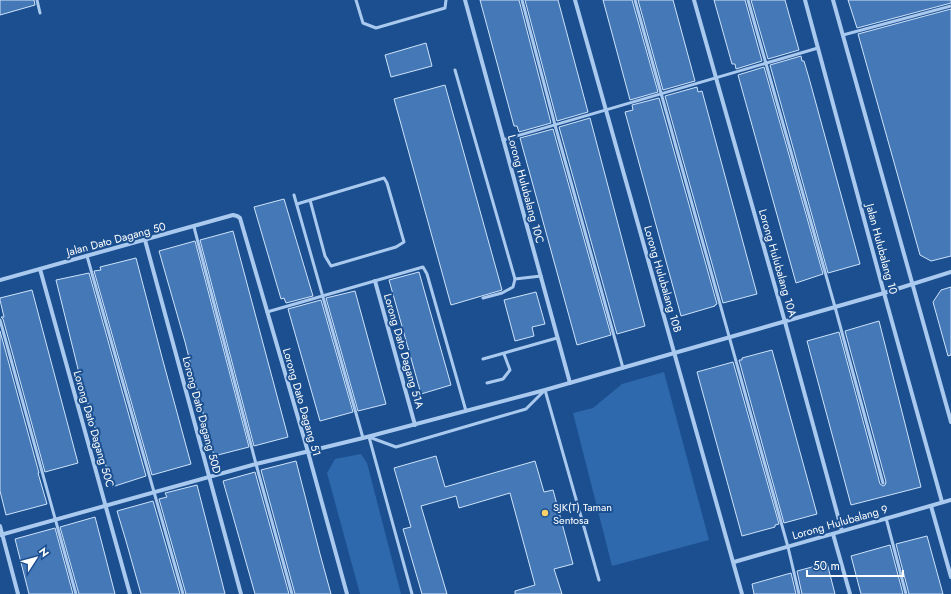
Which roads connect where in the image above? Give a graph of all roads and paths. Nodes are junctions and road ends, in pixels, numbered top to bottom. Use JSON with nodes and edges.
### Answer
{"nodes":[{"id":1,"x":37,"y":0,"type":"edge"},
{"id":2,"x":356,"y":0,"type":"edge"},
{"id":3,"x":446,"y":0,"type":"edge"},
{"id":4,"x":465,"y":0,"type":"edge"},
{"id":5,"x":522,"y":0,"type":"edge"},
{"id":6,"x":575,"y":0,"type":"edge"},
{"id":7,"x":635,"y":0,"type":"edge"},
{"id":8,"x":694,"y":0,"type":"edge"},
{"id":9,"x":748,"y":0,"type":"edge"},
{"id":10,"x":805,"y":0,"type":"edge"},
{"id":11,"x":833,"y":0,"type":"edge"},
{"id":12,"x":951,"y":6,"type":"edge"},
{"id":13,"x":40,"y":13,"type":"dead end"},
{"id":14,"x":843,"y":35,"type":"junction"},
{"id":15,"x":818,"y":48,"type":"junction"},
{"id":16,"x":767,"y":63,"type":"junction"},
{"id":17,"x":455,"y":70,"type":"dead end"},
{"id":18,"x":716,"y":78,"type":"junction"},
{"id":19,"x":662,"y":94,"type":"junction"},
{"id":20,"x":606,"y":110,"type":"junction"},
{"id":21,"x":555,"y":125,"type":"junction"},
{"id":22,"x":504,"y":140,"type":"junction"},
{"id":23,"x":294,"y":195,"type":"dead end"},
{"id":24,"x":310,"y":200,"type":"junction"},
{"id":25,"x":297,"y":204,"type":"junction"},
{"id":26,"x":237,"y":216,"type":"joint"},
{"id":27,"x":194,"y":227,"type":"junction"},
{"id":28,"x":145,"y":240,"type":"junction"},
{"id":29,"x":87,"y":256,"type":"junction"},
{"id":30,"x":40,"y":269,"type":"junction"},
{"id":31,"x":951,"y":272,"type":"edge"},
{"id":32,"x":541,"y":276,"type":"junction"},
{"id":33,"x":515,"y":279,"type":"junction"},
{"id":34,"x":0,"y":280,"type":"edge"},
{"id":35,"x":375,"y":282,"type":"junction"},
{"id":36,"x":913,"y":284,"type":"junction"},
{"id":37,"x":884,"y":293,"type":"junction"},
{"id":38,"x":323,"y":296,"type":"junction"},
{"id":39,"x":483,"y":298,"type":"dead end"},
{"id":40,"x":835,"y":307,"type":"junction"},
{"id":41,"x":267,"y":312,"type":"junction"},
{"id":42,"x":0,"y":320,"type":"edge"},
{"id":43,"x":785,"y":322,"type":"junction"},
{"id":44,"x":557,"y":338,"type":"junction"},
{"id":45,"x":729,"y":338,"type":"junction"},
{"id":46,"x":675,"y":353,"type":"junction"},
{"id":47,"x":504,"y":354,"type":"junction"},
{"id":48,"x":483,"y":360,"type":"dead end"},
{"id":49,"x":623,"y":368,"type":"junction"},
{"id":50,"x":487,"y":383,"type":"dead end"},
{"id":51,"x":570,"y":383,"type":"junction"},
{"id":52,"x":545,"y":390,"type":"junction"},
{"id":53,"x":466,"y":411,"type":"junction"},
{"id":54,"x":951,"y":422,"type":"edge"},
{"id":55,"x":415,"y":425,"type":"junction"},
{"id":56,"x":369,"y":437,"type":"junction"},
{"id":57,"x":363,"y":438,"type":"junction"},
{"id":58,"x":308,"y":452,"type":"junction"},
{"id":59,"x":256,"y":464,"type":"junction"},
{"id":60,"x":210,"y":477,"type":"junction"},
{"id":61,"x":883,"y":483,"type":"dead end"},
{"id":62,"x":154,"y":492,"type":"junction"},
{"id":63,"x":951,"y":500,"type":"edge"},
{"id":64,"x":942,"y":502,"type":"junction"},
{"id":65,"x":106,"y":506,"type":"junction"},
{"id":66,"x":931,"y":506,"type":"junction"},
{"id":67,"x":886,"y":518,"type":"junction"},
{"id":68,"x":55,"y":520,"type":"junction"},
{"id":69,"x":0,"y":526,"type":"edge"},
{"id":70,"x":842,"y":531,"type":"junction"},
{"id":71,"x":833,"y":534,"type":"junction"},
{"id":72,"x":1,"y":535,"type":"edge"},
{"id":73,"x":788,"y":546,"type":"junction"},
{"id":74,"x":734,"y":562,"type":"junction"},
{"id":75,"x":951,"y":577,"type":"edge"},
{"id":76,"x":600,"y":580,"type":"dead end"},
{"id":77,"x":18,"y":594,"type":"edge"},
{"id":78,"x":76,"y":594,"type":"edge"},
{"id":79,"x":130,"y":594,"type":"edge"},
{"id":80,"x":183,"y":594,"type":"edge"},
{"id":81,"x":241,"y":594,"type":"edge"},
{"id":82,"x":292,"y":594,"type":"edge"},
{"id":83,"x":346,"y":594,"type":"edge"},
{"id":84,"x":412,"y":594,"type":"edge"},
{"id":85,"x":742,"y":594,"type":"edge"},
{"id":86,"x":799,"y":594,"type":"edge"},
{"id":87,"x":850,"y":594,"type":"edge"},
{"id":88,"x":906,"y":594,"type":"edge"}],
"edges":[{"from":1,"to":13,"type":"lane"},
{"from":2,"to":3,"type":"lane"},
{"from":4,"to":22,"type":"street","name":"Lorong Hulubalang 10C"},
{"from":5,"to":21,"type":"lane"},
{"from":6,"to":20,"type":"street","name":"Lorong Hulubalang 10B"},
{"from":7,"to":19,"type":"lane"},
{"from":8,"to":18,"type":"street","name":"Lorong Hulubalang 10A"},
{"from":9,"to":16,"type":"lane"},
{"from":10,"to":15,"type":"street","name":"Jalan Hulubalang 10"},
{"from":11,"to":14,"type":"street","name":"Jalan Hulubalang 10"},
{"from":12,"to":14,"type":"lane"},
{"from":14,"to":36,"type":"street","name":"Jalan Hulubalang 10"},
{"from":15,"to":16,"type":"lane"},
{"from":15,"to":37,"type":"street","name":"Jalan Hulubalang 10"},
{"from":16,"to":18,"type":"lane"},
{"from":16,"to":40,"type":"lane"},
{"from":17,"to":33,"type":"lane"},
{"from":18,"to":19,"type":"lane"},
{"from":18,"to":43,"type":"street","name":"Lorong Hulubalang 10A"},
{"from":19,"to":20,"type":"lane"},
{"from":19,"to":45,"type":"lane"},
{"from":20,"to":21,"type":"lane"},
{"from":20,"to":46,"type":"street","name":"Lorong Hulubalang 10B"},
{"from":21,"to":22,"type":"lane"},
{"from":21,"to":49,"type":"lane"},
{"from":22,"to":32,"type":"street","name":"Lorong Hulubalang 10C"},
{"from":23,"to":25,"type":"lane"},
{"from":24,"to":24,"type":"lane"},
{"from":24,"to":25,"type":"lane"},
{"from":25,"to":38,"type":"lane"},
{"from":26,"to":27,"type":"street","name":"Jalan Dato Dagang 50"},
{"from":26,"to":41,"type":"street","name":"Lorong Dato Dagang 51"},
{"from":27,"to":28,"type":"street","name":"Jalan Dato Dagang 50"},
{"from":27,"to":59,"type":"lane"},
{"from":28,"to":29,"type":"street","name":"Jalan Dato Dagang 50"},
{"from":28,"to":60,"type":"street","name":"Lorong Dato Dagang 50D"},
{"from":29,"to":30,"type":"street","name":"Jalan Dato Dagang 50"},
{"from":29,"to":62,"type":"lane"},
{"from":30,"to":34,"type":"street","name":"Jalan Dato Dagang 50"},
{"from":30,"to":65,"type":"street","name":"Lorong Dato Dagang 50C"},
{"from":31,"to":36,"type":"street"},
{"from":32,"to":33,"type":"lane"},
{"from":32,"to":44,"type":"street","name":"Lorong Hulubalang 10C"},
{"from":33,"to":39,"type":"lane"},
{"from":35,"to":38,"type":"lane"},
{"from":35,"to":53,"type":"lane"},
{"from":35,"to":55,"type":"street","name":"Lorong Dato Dagang 51A"},
{"from":36,"to":37,"type":"street"},
{"from":36,"to":54,"type":"street","name":"Jalan Hulubalang 10"},
{"from":37,"to":40,"type":"street"},
{"from":37,"to":64,"type":"street","name":"Jalan Hulubalang 10"},
{"from":38,"to":41,"type":"lane"},
{"from":38,"to":57,"type":"lane"},
{"from":40,"to":43,"type":"street"},
{"from":40,"to":61,"type":"lane"},
{"from":41,"to":58,"type":"street","name":"Lorong Dato Dagang 51"},
{"from":42,"to":68,"type":"lane"},
{"from":43,"to":45,"type":"street"},
{"from":43,"to":70,"type":"street","name":"Lorong Hulubalang 10A"},
{"from":44,"to":47,"type":"lane"},
{"from":44,"to":51,"type":"street","name":"Lorong Hulubalang 10C"},
{"from":45,"to":46,"type":"street"},
{"from":45,"to":73,"type":"lane"},
{"from":46,"to":49,"type":"street"},
{"from":46,"to":74,"type":"street","name":"Lorong Hulubalang 10B"},
{"from":47,"to":48,"type":"lane"},
{"from":47,"to":50,"type":"lane"},
{"from":49,"to":51,"type":"street"},
{"from":51,"to":52,"type":"street"},
{"from":52,"to":53,"type":"street"},
{"from":52,"to":56,"type":"lane"},
{"from":52,"to":76,"type":"lane"},
{"from":53,"to":55,"type":"street"},
{"from":55,"to":56,"type":"street"},
{"from":56,"to":57,"type":"street"},
{"from":56,"to":84,"type":"lane"},
{"from":57,"to":58,"type":"street"},
{"from":58,"to":59,"type":"street"},
{"from":58,"to":83,"type":"street","name":"Lorong Dato Dagang 51"},
{"from":59,"to":60,"type":"street"},
{"from":59,"to":82,"type":"lane"},
{"from":60,"to":62,"type":"street"},
{"from":60,"to":81,"type":"street","name":"Lorong Dato Dagang 50D"},
{"from":62,"to":65,"type":"street"},
{"from":62,"to":80,"type":"lane"},
{"from":63,"to":64,"type":"street","name":"Lorong Hulubalang 9"},
{"from":64,"to":66,"type":"street","name":"Lorong Hulubalang 9"},
{"from":65,"to":68,"type":"street"},
{"from":65,"to":79,"type":"street","name":"Lorong Dato Dagang 50C"},
{"from":66,"to":67,"type":"street","name":"Lorong Hulubalang 9"},
{"from":66,"to":75,"type":"street"},
{"from":67,"to":70,"type":"street","name":"Lorong Hulubalang 9"},
{"from":67,"to":88,"type":"lane"},
{"from":68,"to":72,"type":"street"},
{"from":68,"to":78,"type":"lane"},
{"from":69,"to":72,"type":"street"},
{"from":70,"to":71,"type":"street","name":"Lorong Hulubalang 9"},
{"from":71,"to":73,"type":"street","name":"Lorong Hulubalang 9"},
{"from":71,"to":87,"type":"street"},
{"from":72,"to":77,"type":"street"},
{"from":73,"to":74,"type":"street","name":"Lorong Hulubalang 9"},
{"from":73,"to":86,"type":"lane"},
{"from":74,"to":85,"type":"street","name":"Lorong Hulubalang 10B"}]}
